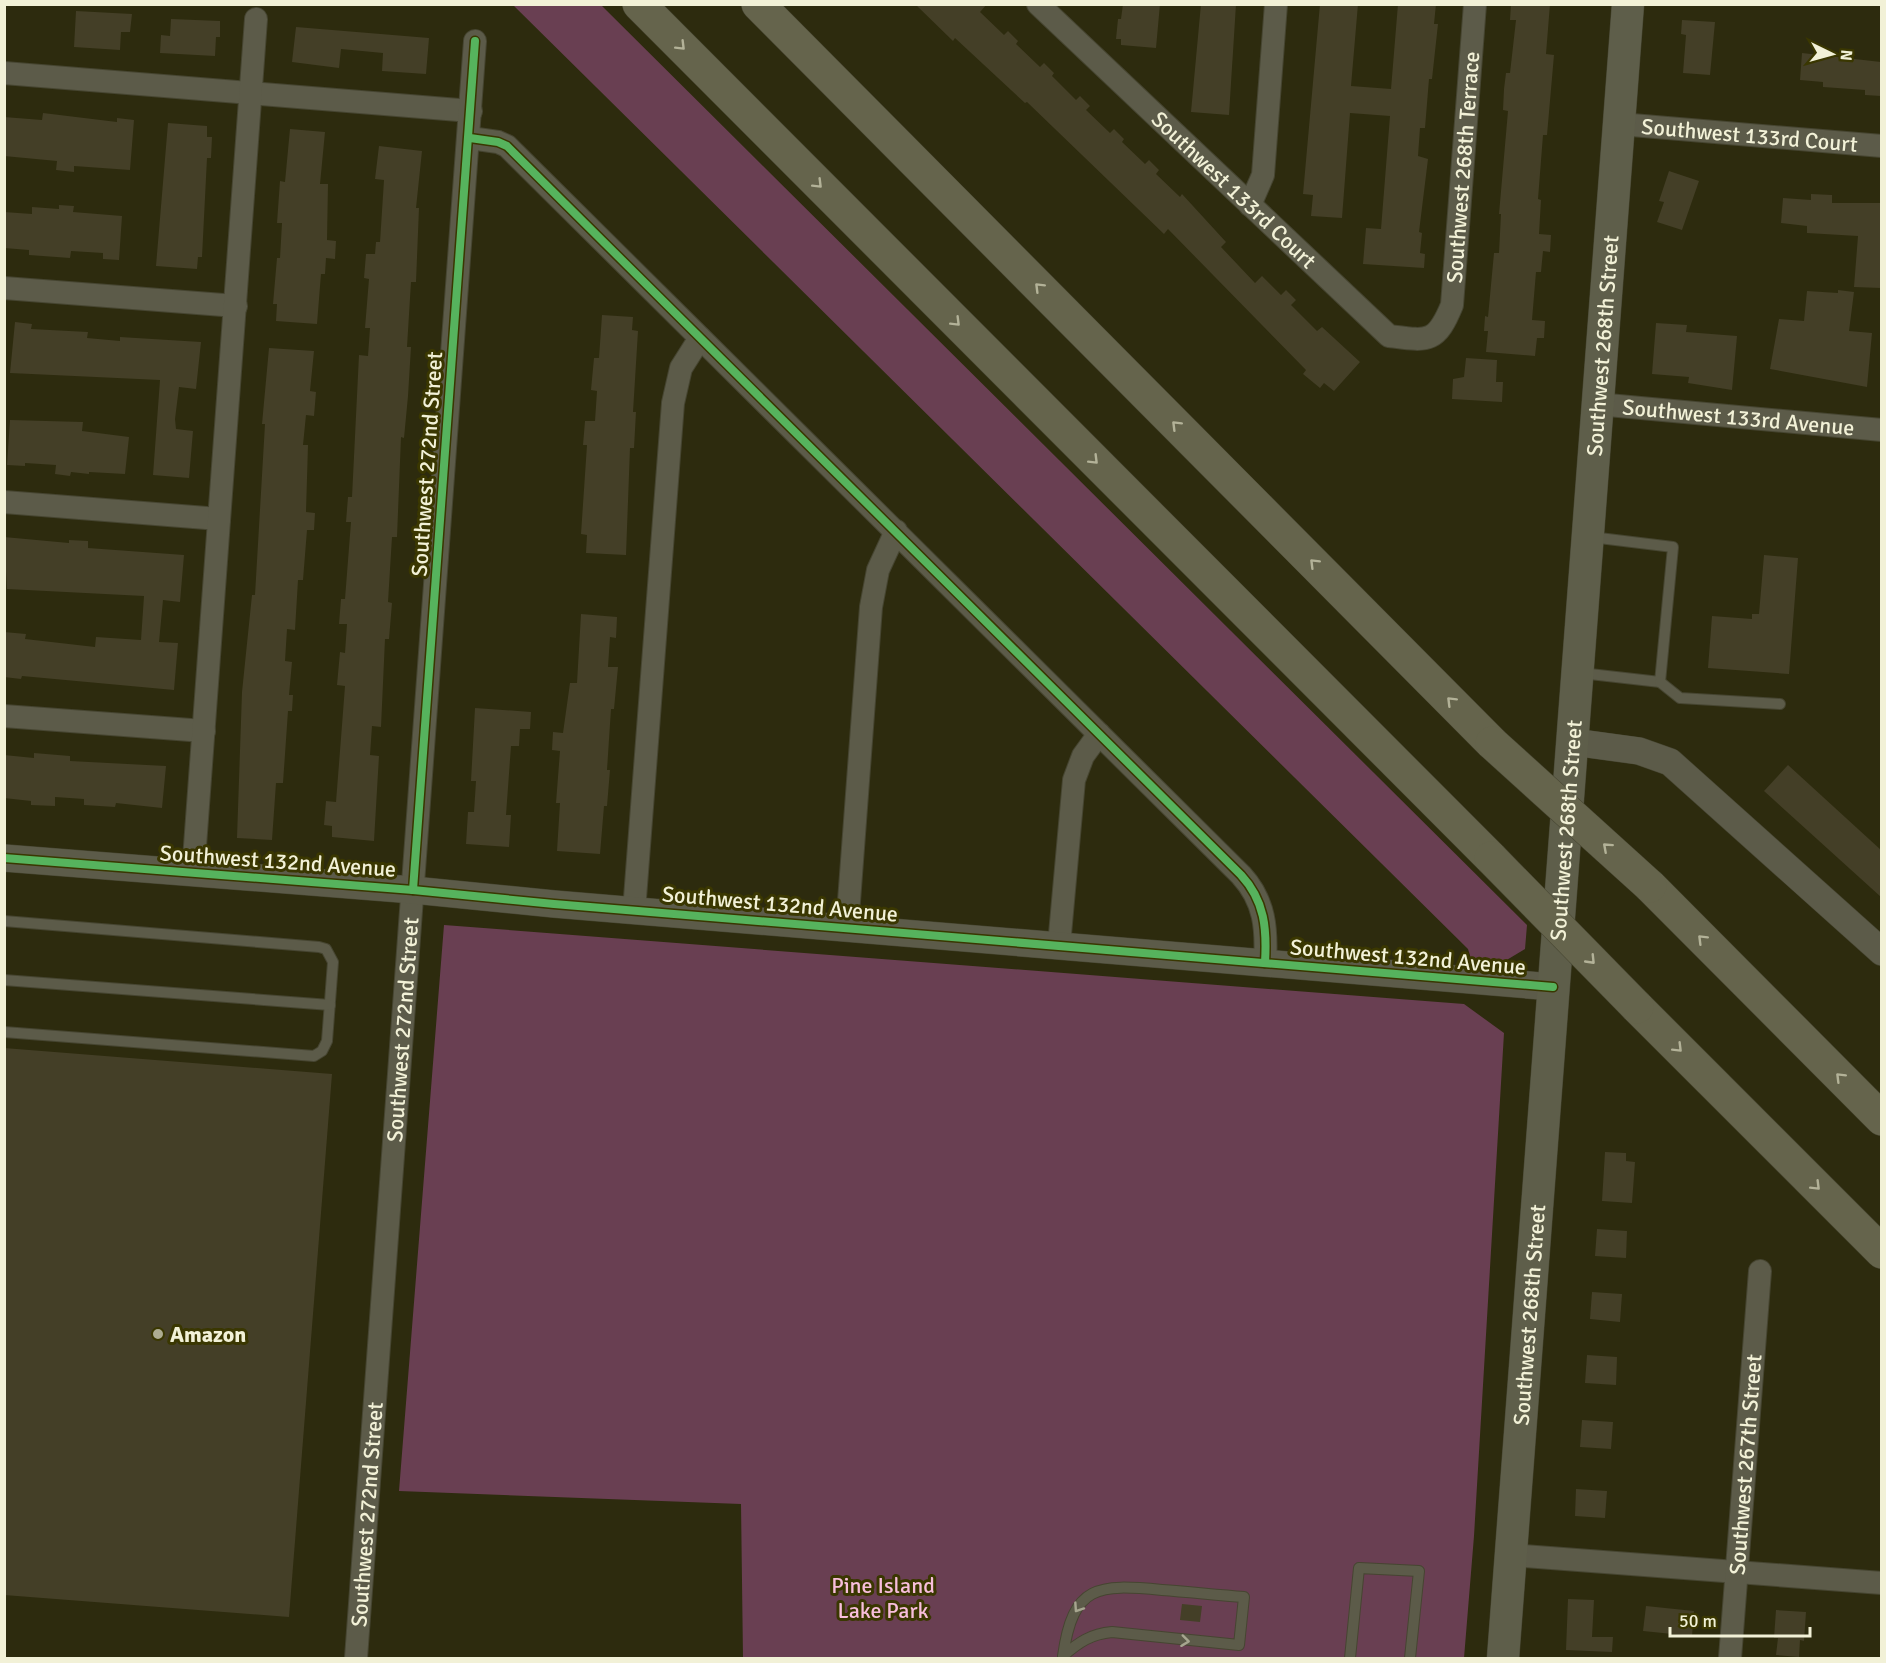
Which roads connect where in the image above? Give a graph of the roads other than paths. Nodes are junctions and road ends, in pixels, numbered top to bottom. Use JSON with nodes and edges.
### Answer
{"nodes":[{"id":1,"x":639,"y":4,"type":"edge"},
{"id":2,"x":758,"y":4,"type":"edge"},
{"id":3,"x":1038,"y":4,"type":"edge"},
{"id":4,"x":1276,"y":4,"type":"edge"},
{"id":5,"x":1475,"y":4,"type":"edge"},
{"id":6,"x":1628,"y":4,"type":"edge"},
{"id":7,"x":1060,"y":12,"type":"edge"},
{"id":8,"x":256,"y":19,"type":"dead end"},
{"id":9,"x":475,"y":41,"type":"dead end"},
{"id":10,"x":4,"y":73,"type":"edge"},
{"id":11,"x":251,"y":94,"type":"junction"},
{"id":12,"x":471,"y":111,"type":"junction"},
{"id":13,"x":1620,"y":124,"type":"junction"},
{"id":14,"x":470,"y":138,"type":"junction"},
{"id":15,"x":1881,"y":146,"type":"edge"},
{"id":16,"x":1250,"y":205,"type":"junction"},
{"id":17,"x":4,"y":288,"type":"edge"},
{"id":18,"x":236,"y":306,"type":"junction"},
{"id":19,"x":1442,"y":329,"type":"joint"},
{"id":20,"x":700,"y":338,"type":"junction"},
{"id":21,"x":1597,"y":404,"type":"junction"},
{"id":22,"x":1881,"y":430,"type":"edge"},
{"id":23,"x":4,"y":502,"type":"edge"},
{"id":24,"x":219,"y":519,"type":"junction"},
{"id":25,"x":896,"y":531,"type":"junction"},
{"id":26,"x":1587,"y":537,"type":"junction"},
{"id":27,"x":1578,"y":673,"type":"junction"},
{"id":28,"x":1660,"y":681,"type":"junction"},
{"id":29,"x":1780,"y":704,"type":"dead end"},
{"id":30,"x":4,"y":716,"type":"edge"},
{"id":31,"x":204,"y":731,"type":"junction"},
{"id":32,"x":1099,"y":734,"type":"junction"},
{"id":33,"x":1573,"y":742,"type":"junction"},
{"id":34,"x":4,"y":858,"type":"edge"},
{"id":35,"x":193,"y":873,"type":"junction"},
{"id":36,"x":414,"y":890,"type":"junction"},
{"id":37,"x":634,"y":911,"type":"junction"},
{"id":38,"x":4,"y":921,"type":"edge"},
{"id":39,"x":847,"y":928,"type":"junction"},
{"id":40,"x":1059,"y":945,"type":"junction"},
{"id":41,"x":1881,"y":952,"type":"edge"},
{"id":42,"x":1265,"y":963,"type":"junction"},
{"id":43,"x":4,"y":980,"type":"edge"},
{"id":44,"x":1553,"y":987,"type":"junction"},
{"id":45,"x":330,"y":1005,"type":"junction"},
{"id":46,"x":4,"y":1032,"type":"edge"},
{"id":47,"x":1881,"y":1119,"type":"edge"},
{"id":48,"x":1881,"y":1252,"type":"edge"},
{"id":49,"x":1760,"y":1271,"type":"dead end"},
{"id":50,"x":1511,"y":1555,"type":"junction"},
{"id":51,"x":1737,"y":1572,"type":"junction"},
{"id":52,"x":1881,"y":1583,"type":"edge"},
{"id":53,"x":1063,"y":1657,"type":"edge"},
{"id":54,"x":356,"y":1659,"type":"edge"},
{"id":55,"x":1350,"y":1659,"type":"edge"},
{"id":56,"x":1410,"y":1659,"type":"edge"},
{"id":57,"x":1503,"y":1659,"type":"edge"},
{"id":58,"x":1730,"y":1659,"type":"edge"}],
"edges":[{"from":1,"to":48,"type":"highway","one_way":true,"bridge":true},
{"from":47,"to":2,"type":"highway","one_way":true,"bridge":true},
{"from":3,"to":7,"type":"street","name":"Southwest 133rd Court"},
{"from":4,"to":16,"type":"street"},
{"from":5,"to":19,"type":"street","name":"Southwest 268th Terrace"},
{"from":6,"to":13,"type":"main road","name":"Southwest 268th Street"},
{"from":7,"to":16,"type":"street","name":"Southwest 133rd Court"},
{"from":8,"to":11,"type":"street"},
{"from":9,"to":12,"type":"street","name":"Southwest 272nd Street"},
{"from":10,"to":11,"type":"street"},
{"from":11,"to":12,"type":"street"},
{"from":11,"to":18,"type":"street"},
{"from":12,"to":14,"type":"street","name":"Southwest 272nd Street"},
{"from":13,"to":15,"type":"street","name":"Southwest 133rd Court"},
{"from":13,"to":21,"type":"main road","name":"Southwest 268th Street"},
{"from":14,"to":20,"type":"street"},
{"from":14,"to":36,"type":"street","name":"Southwest 272nd Street"},
{"from":16,"to":19,"type":"street","name":"Southwest 133rd Court"},
{"from":17,"to":18,"type":"street"},
{"from":18,"to":24,"type":"street"},
{"from":20,"to":25,"type":"street"},
{"from":20,"to":37,"type":"street"},
{"from":21,"to":22,"type":"street","name":"Southwest 133rd Avenue"},
{"from":21,"to":26,"type":"main road","name":"Southwest 268th Street"},
{"from":23,"to":24,"type":"street"},
{"from":24,"to":31,"type":"street"},
{"from":25,"to":32,"type":"street"},
{"from":25,"to":39,"type":"street"},
{"from":26,"to":27,"type":"main road","name":"Southwest 268th Street"},
{"from":26,"to":28,"type":"lane"},
{"from":27,"to":28,"type":"lane"},
{"from":27,"to":33,"type":"main road","name":"Southwest 268th Street"},
{"from":28,"to":29,"type":"lane"},
{"from":30,"to":31,"type":"street"},
{"from":31,"to":35,"type":"street"},
{"from":32,"to":40,"type":"street"},
{"from":32,"to":42,"type":"street"},
{"from":33,"to":41,"type":"street"},
{"from":33,"to":44,"type":"main road","name":"Southwest 268th Street"},
{"from":34,"to":35,"type":"street","name":"Southwest 132nd Avenue"},
{"from":35,"to":36,"type":"street","name":"Southwest 132nd Avenue"},
{"from":36,"to":37,"type":"street","name":"Southwest 132nd Avenue"},
{"from":36,"to":54,"type":"street","name":"Southwest 272nd Street"},
{"from":37,"to":39,"type":"street","name":"Southwest 132nd Avenue"},
{"from":38,"to":45,"type":"lane"},
{"from":39,"to":40,"type":"street","name":"Southwest 132nd Avenue"},
{"from":40,"to":42,"type":"street","name":"Southwest 132nd Avenue"},
{"from":42,"to":44,"type":"street","name":"Southwest 132nd Avenue"},
{"from":43,"to":45,"type":"lane"},
{"from":44,"to":50,"type":"main road","name":"Southwest 268th Street"},
{"from":45,"to":46,"type":"lane"},
{"from":49,"to":51,"type":"street","name":"Southwest 267th Street"},
{"from":50,"to":51,"type":"street"},
{"from":50,"to":57,"type":"main road","name":"Southwest 268th Street"},
{"from":51,"to":52,"type":"street"},
{"from":51,"to":58,"type":"street","name":"Southwest 267th Street"},
{"from":53,"to":53,"type":"lane","one_way":true},
{"from":55,"to":56,"type":"lane"}]}
